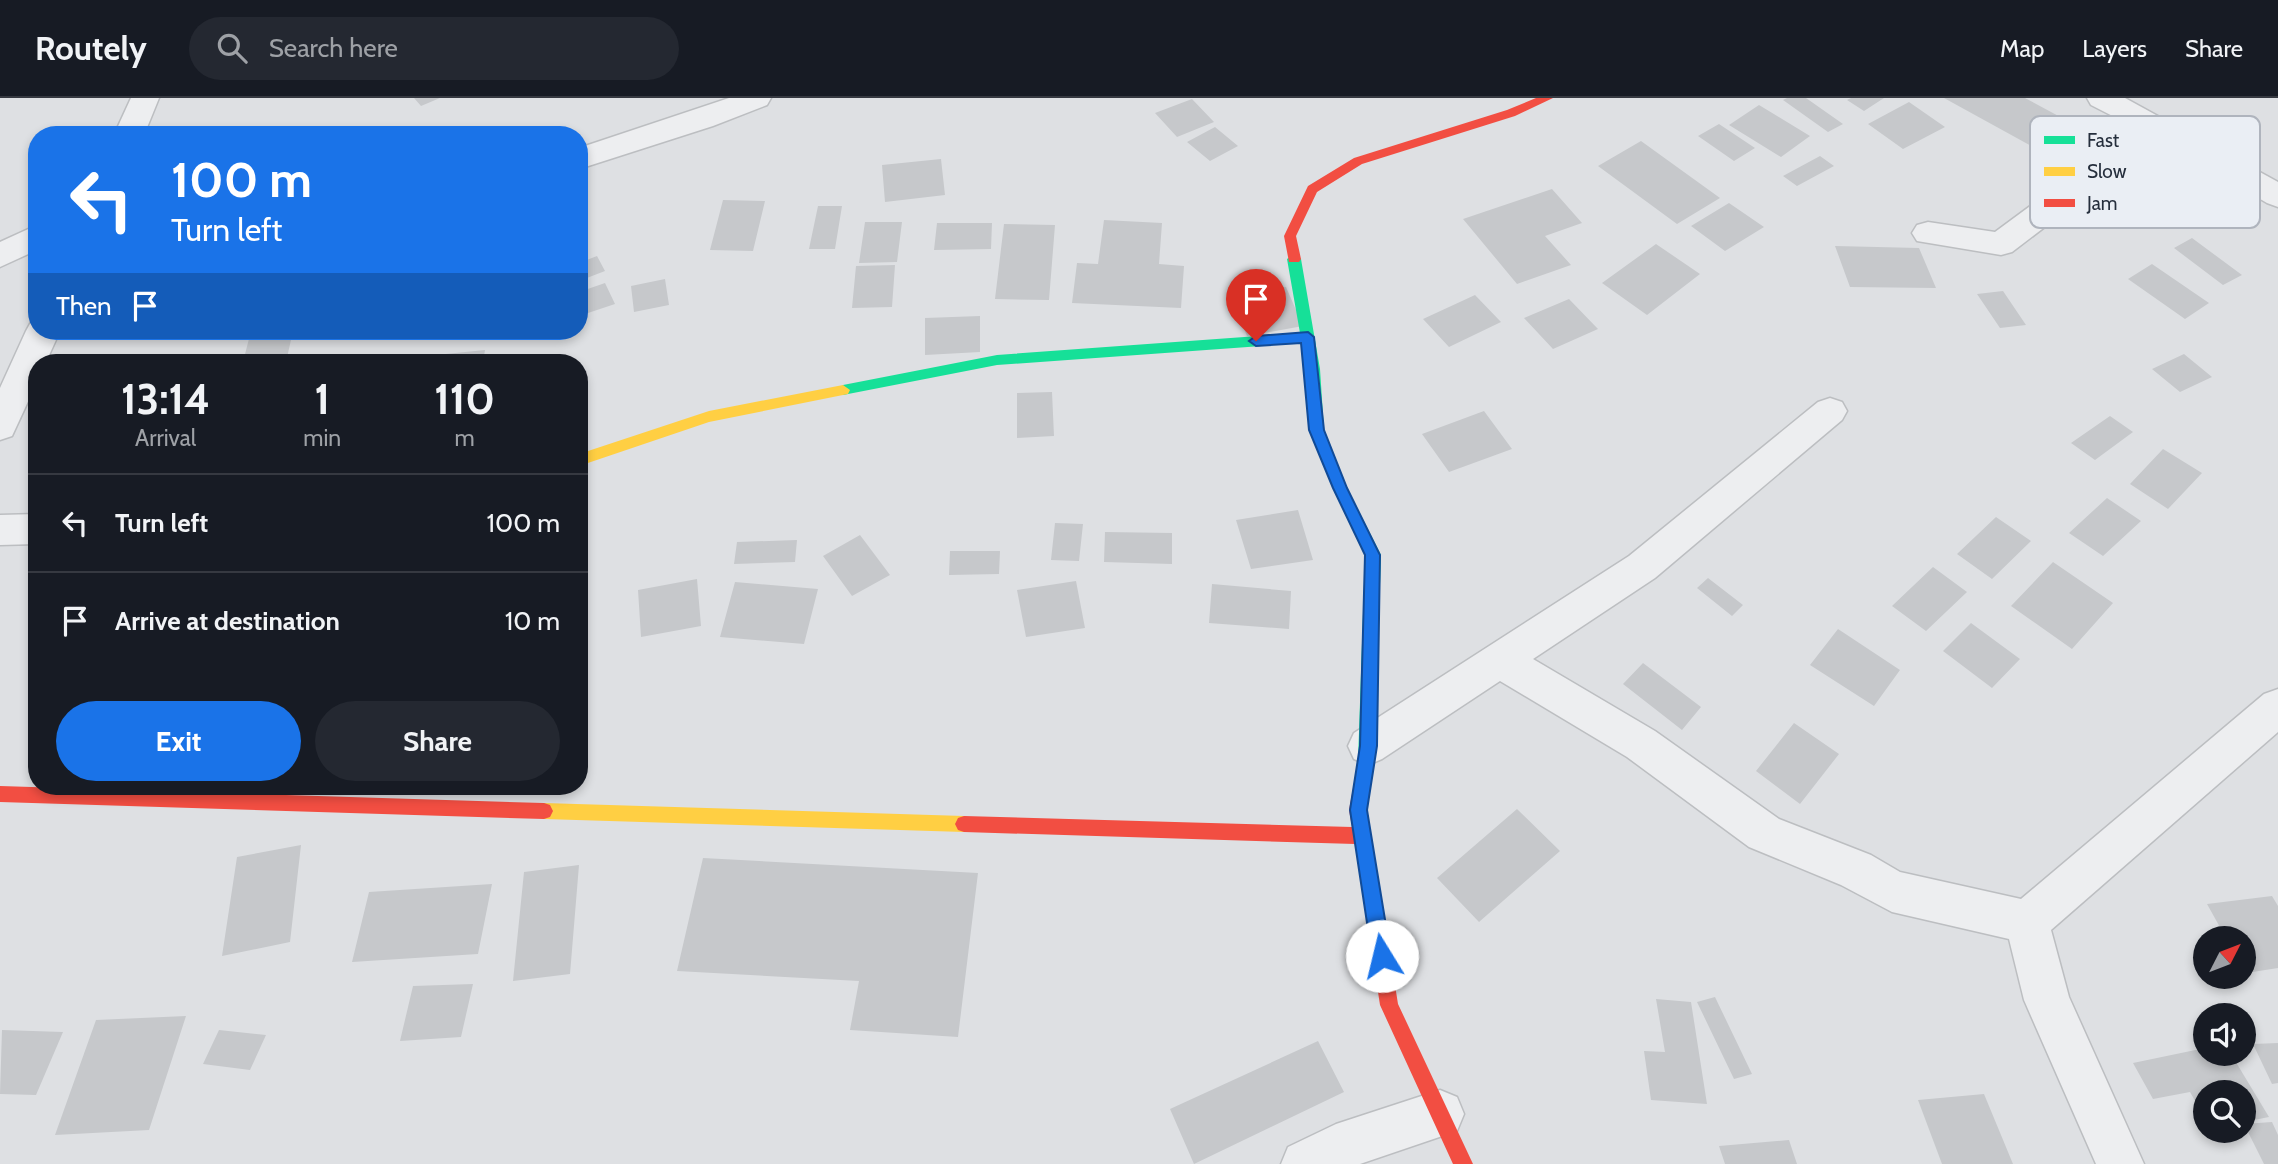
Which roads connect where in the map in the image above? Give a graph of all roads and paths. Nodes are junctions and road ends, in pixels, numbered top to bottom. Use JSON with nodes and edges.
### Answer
{"nodes":[{"id":1,"x":145,"y":98,"type":"edge"},
{"id":2,"x":757,"y":98,"type":"edge"},
{"id":3,"x":1547,"y":98,"type":"edge"},
{"id":4,"x":2101,"y":98,"type":"edge"},
{"id":5,"x":2137,"y":116,"type":"edge"},
{"id":6,"x":133,"y":126,"type":"edge"},
{"id":7,"x":588,"y":156,"type":"edge"},
{"id":8,"x":2260,"y":186,"type":"edge"},
{"id":9,"x":2278,"y":196,"type":"edge"},
{"id":10,"x":2030,"y":222,"type":"edge"},
{"id":11,"x":1928,"y":233,"type":"dead end"},
{"id":12,"x":28,"y":241,"type":"edge"},
{"id":13,"x":0,"y":256,"type":"edge"},
{"id":14,"x":1308,"y":337,"type":"junction"},
{"id":15,"x":28,"y":364,"type":"edge"},
{"id":16,"x":1830,"y":411,"type":"dead end"},
{"id":17,"x":0,"y":426,"type":"edge"},
{"id":18,"x":588,"y":457,"type":"edge"},
{"id":19,"x":28,"y":529,"type":"edge"},
{"id":20,"x":0,"y":530,"type":"edge"},
{"id":21,"x":1500,"y":660,"type":"junction"},
{"id":22,"x":2278,"y":707,"type":"edge"},
{"id":23,"x":1368,"y":746,"type":"junction"},
{"id":24,"x":0,"y":794,"type":"edge"},
{"id":25,"x":28,"y":795,"type":"edge"},
{"id":26,"x":32,"y":795,"type":"edge"},
{"id":27,"x":1363,"y":836,"type":"junction"},
{"id":28,"x":2026,"y":922,"type":"junction"},
{"id":29,"x":1440,"y":1114,"type":"junction"},
{"id":30,"x":1305,"y":1164,"type":"edge"},
{"id":31,"x":1463,"y":1164,"type":"edge"},
{"id":32,"x":2120,"y":1164,"type":"edge"}],
"edges":[{"from":1,"to":6,"type":"street"},
{"from":2,"to":7,"type":"street"},
{"from":3,"to":14,"type":"street"},
{"from":4,"to":5,"type":"street"},
{"from":8,"to":9,"type":"street"},
{"from":10,"to":11,"type":"street"},
{"from":12,"to":13,"type":"street"},
{"from":14,"to":18,"type":"street"},
{"from":14,"to":23,"type":"street"},
{"from":15,"to":17,"type":"street"},
{"from":16,"to":21,"type":"street"},
{"from":19,"to":20,"type":"street"},
{"from":21,"to":23,"type":"street"},
{"from":21,"to":28,"type":"street"},
{"from":22,"to":28,"type":"street"},
{"from":23,"to":27,"type":"street"},
{"from":24,"to":25,"type":"street"},
{"from":26,"to":27,"type":"street"},
{"from":27,"to":29,"type":"street"},
{"from":28,"to":32,"type":"street"},
{"from":29,"to":30,"type":"street"},
{"from":29,"to":31,"type":"street"}]}
